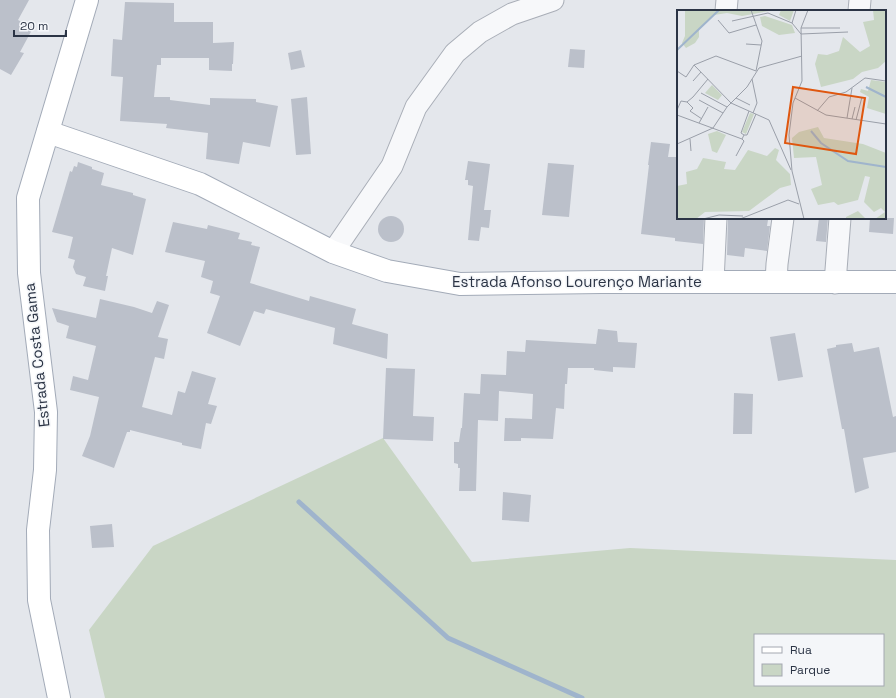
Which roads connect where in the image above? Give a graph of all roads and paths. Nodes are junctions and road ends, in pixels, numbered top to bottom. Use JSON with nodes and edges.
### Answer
{"nodes":[{"id":1,"x":87,"y":0,"type":"edge"},
{"id":2,"x":553,"y":0,"type":"edge"},
{"id":3,"x":727,"y":0,"type":"edge"},
{"id":4,"x":860,"y":0,"type":"edge"},
{"id":5,"x":726,"y":10,"type":"edge"},
{"id":6,"x":859,"y":10,"type":"edge"},
{"id":7,"x":48,"y":132,"type":"junction"},
{"id":8,"x":716,"y":219,"type":"edge"},
{"id":9,"x":783,"y":219,"type":"edge"},
{"id":10,"x":840,"y":219,"type":"edge"},
{"id":11,"x":333,"y":252,"type":"junction"},
{"id":12,"x":714,"y":282,"type":"junction"},
{"id":13,"x":776,"y":282,"type":"junction"},
{"id":14,"x":835,"y":282,"type":"junction"},
{"id":15,"x":896,"y":282,"type":"edge"},
{"id":16,"x":59,"y":698,"type":"edge"}],
"edges":[{"from":1,"to":7,"type":"main road","name":"Estrada Costa Gama"},
{"from":2,"to":11,"type":"street"},
{"from":3,"to":5,"type":"street"},
{"from":4,"to":6,"type":"street"},
{"from":7,"to":11,"type":"main road","name":"Estrada Afonso Lourenço Mariante"},
{"from":7,"to":16,"type":"main road","name":"Estrada Costa Gama"},
{"from":8,"to":12,"type":"street"},
{"from":9,"to":13,"type":"street"},
{"from":10,"to":14,"type":"street"},
{"from":11,"to":12,"type":"main road","name":"Estrada Afonso Lourenço Mariante"},
{"from":12,"to":13,"type":"main road","name":"Estrada Afonso Lourenço Mariante"},
{"from":13,"to":14,"type":"main road","name":"Estrada Afonso Lourenço Mariante"},
{"from":14,"to":15,"type":"main road","name":"Estrada Afonso Lourenço Mariante"}]}
